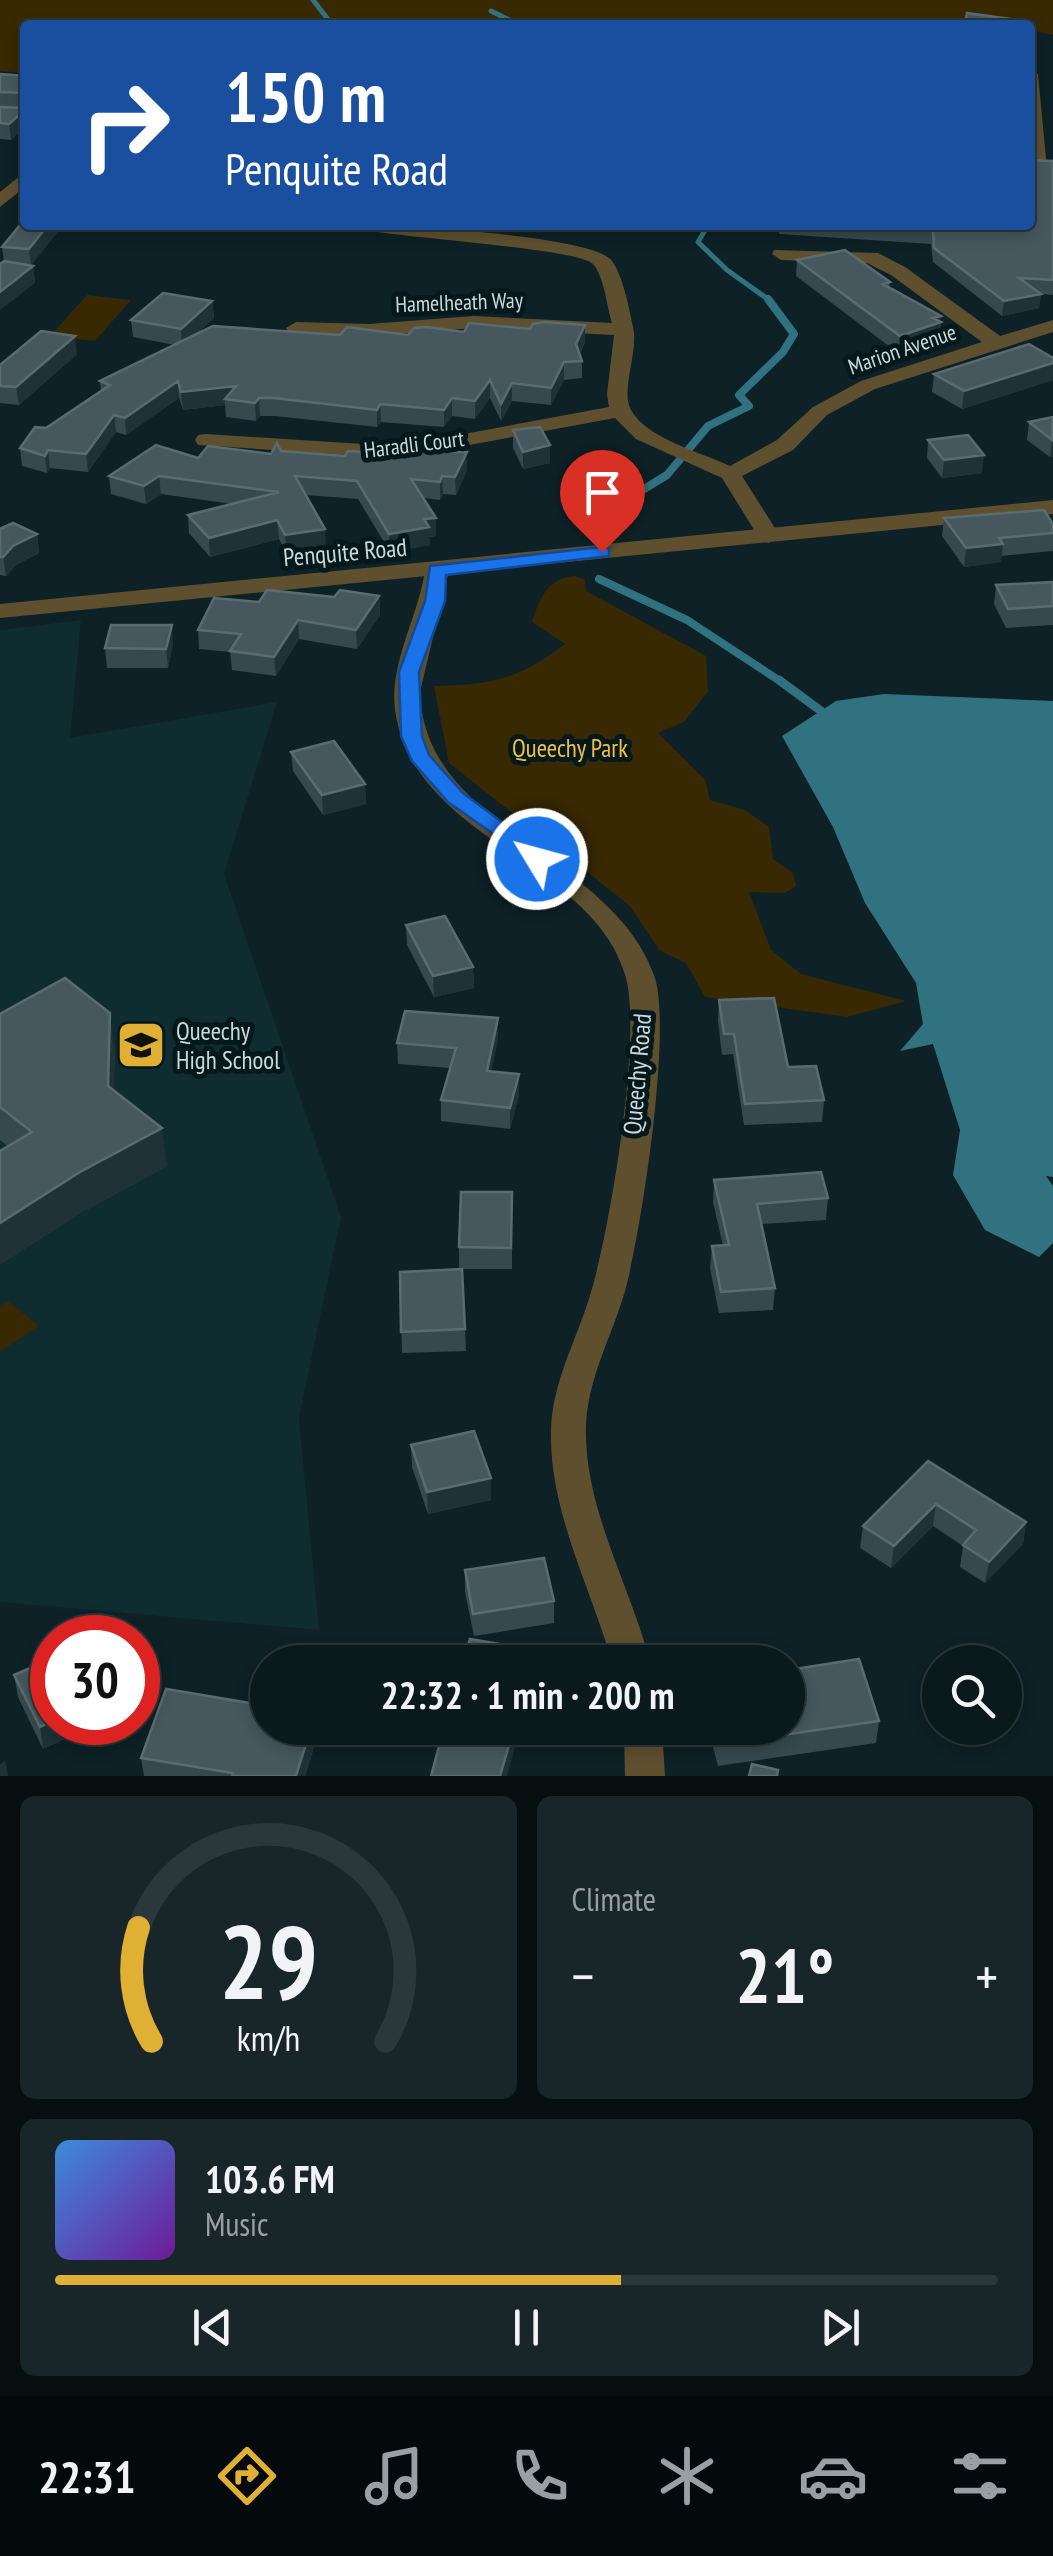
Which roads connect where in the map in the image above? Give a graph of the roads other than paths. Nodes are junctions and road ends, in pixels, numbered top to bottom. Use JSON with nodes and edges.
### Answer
{"nodes":[{"id":1,"x":1035,"y":117,"type":"edge"},
{"id":2,"x":1040,"y":160,"type":"edge"},
{"id":3,"x":20,"y":183,"type":"edge"},
{"id":4,"x":0,"y":202,"type":"edge"},
{"id":5,"x":395,"y":230,"type":"edge"},
{"id":6,"x":781,"y":254,"type":"dead end"},
{"id":7,"x":1053,"y":326,"type":"edge"},
{"id":8,"x":296,"y":328,"type":"edge"},
{"id":9,"x":624,"y":330,"type":"junction"},
{"id":10,"x":996,"y":343,"type":"junction"},
{"id":11,"x":620,"y":410,"type":"junction"},
{"id":12,"x":206,"y":440,"type":"dead end"},
{"id":13,"x":730,"y":474,"type":"junction"},
{"id":14,"x":1053,"y":507,"type":"edge"},
{"id":15,"x":769,"y":536,"type":"junction"},
{"id":16,"x":437,"y":570,"type":"junction"},
{"id":17,"x":0,"y":611,"type":"edge"},
{"id":18,"x":627,"y":1645,"type":"edge"},
{"id":19,"x":644,"y":1745,"type":"edge"},
{"id":20,"x":645,"y":1776,"type":"edge"}],
"edges":[{"from":1,"to":2,"type":"street"},
{"from":3,"to":4,"type":"street"},
{"from":5,"to":9,"type":"street"},
{"from":6,"to":10,"type":"street"},
{"from":7,"to":10,"type":"street","name":"Marion Avenue"},
{"from":8,"to":9,"type":"street","name":"Hamelheath Way"},
{"from":9,"to":11,"type":"street"},
{"from":10,"to":13,"type":"street","name":"Marion Avenue"},
{"from":11,"to":12,"type":"street","name":"Haradli Court"},
{"from":11,"to":13,"type":"street"},
{"from":13,"to":15,"type":"street"},
{"from":14,"to":15,"type":"street","name":"Penquite Road"},
{"from":15,"to":16,"type":"street","name":"Penquite Road"},
{"from":16,"to":17,"type":"street","name":"Penquite Road"},
{"from":16,"to":18,"type":"street","name":"Queechy Road"},
{"from":19,"to":20,"type":"street"}]}
